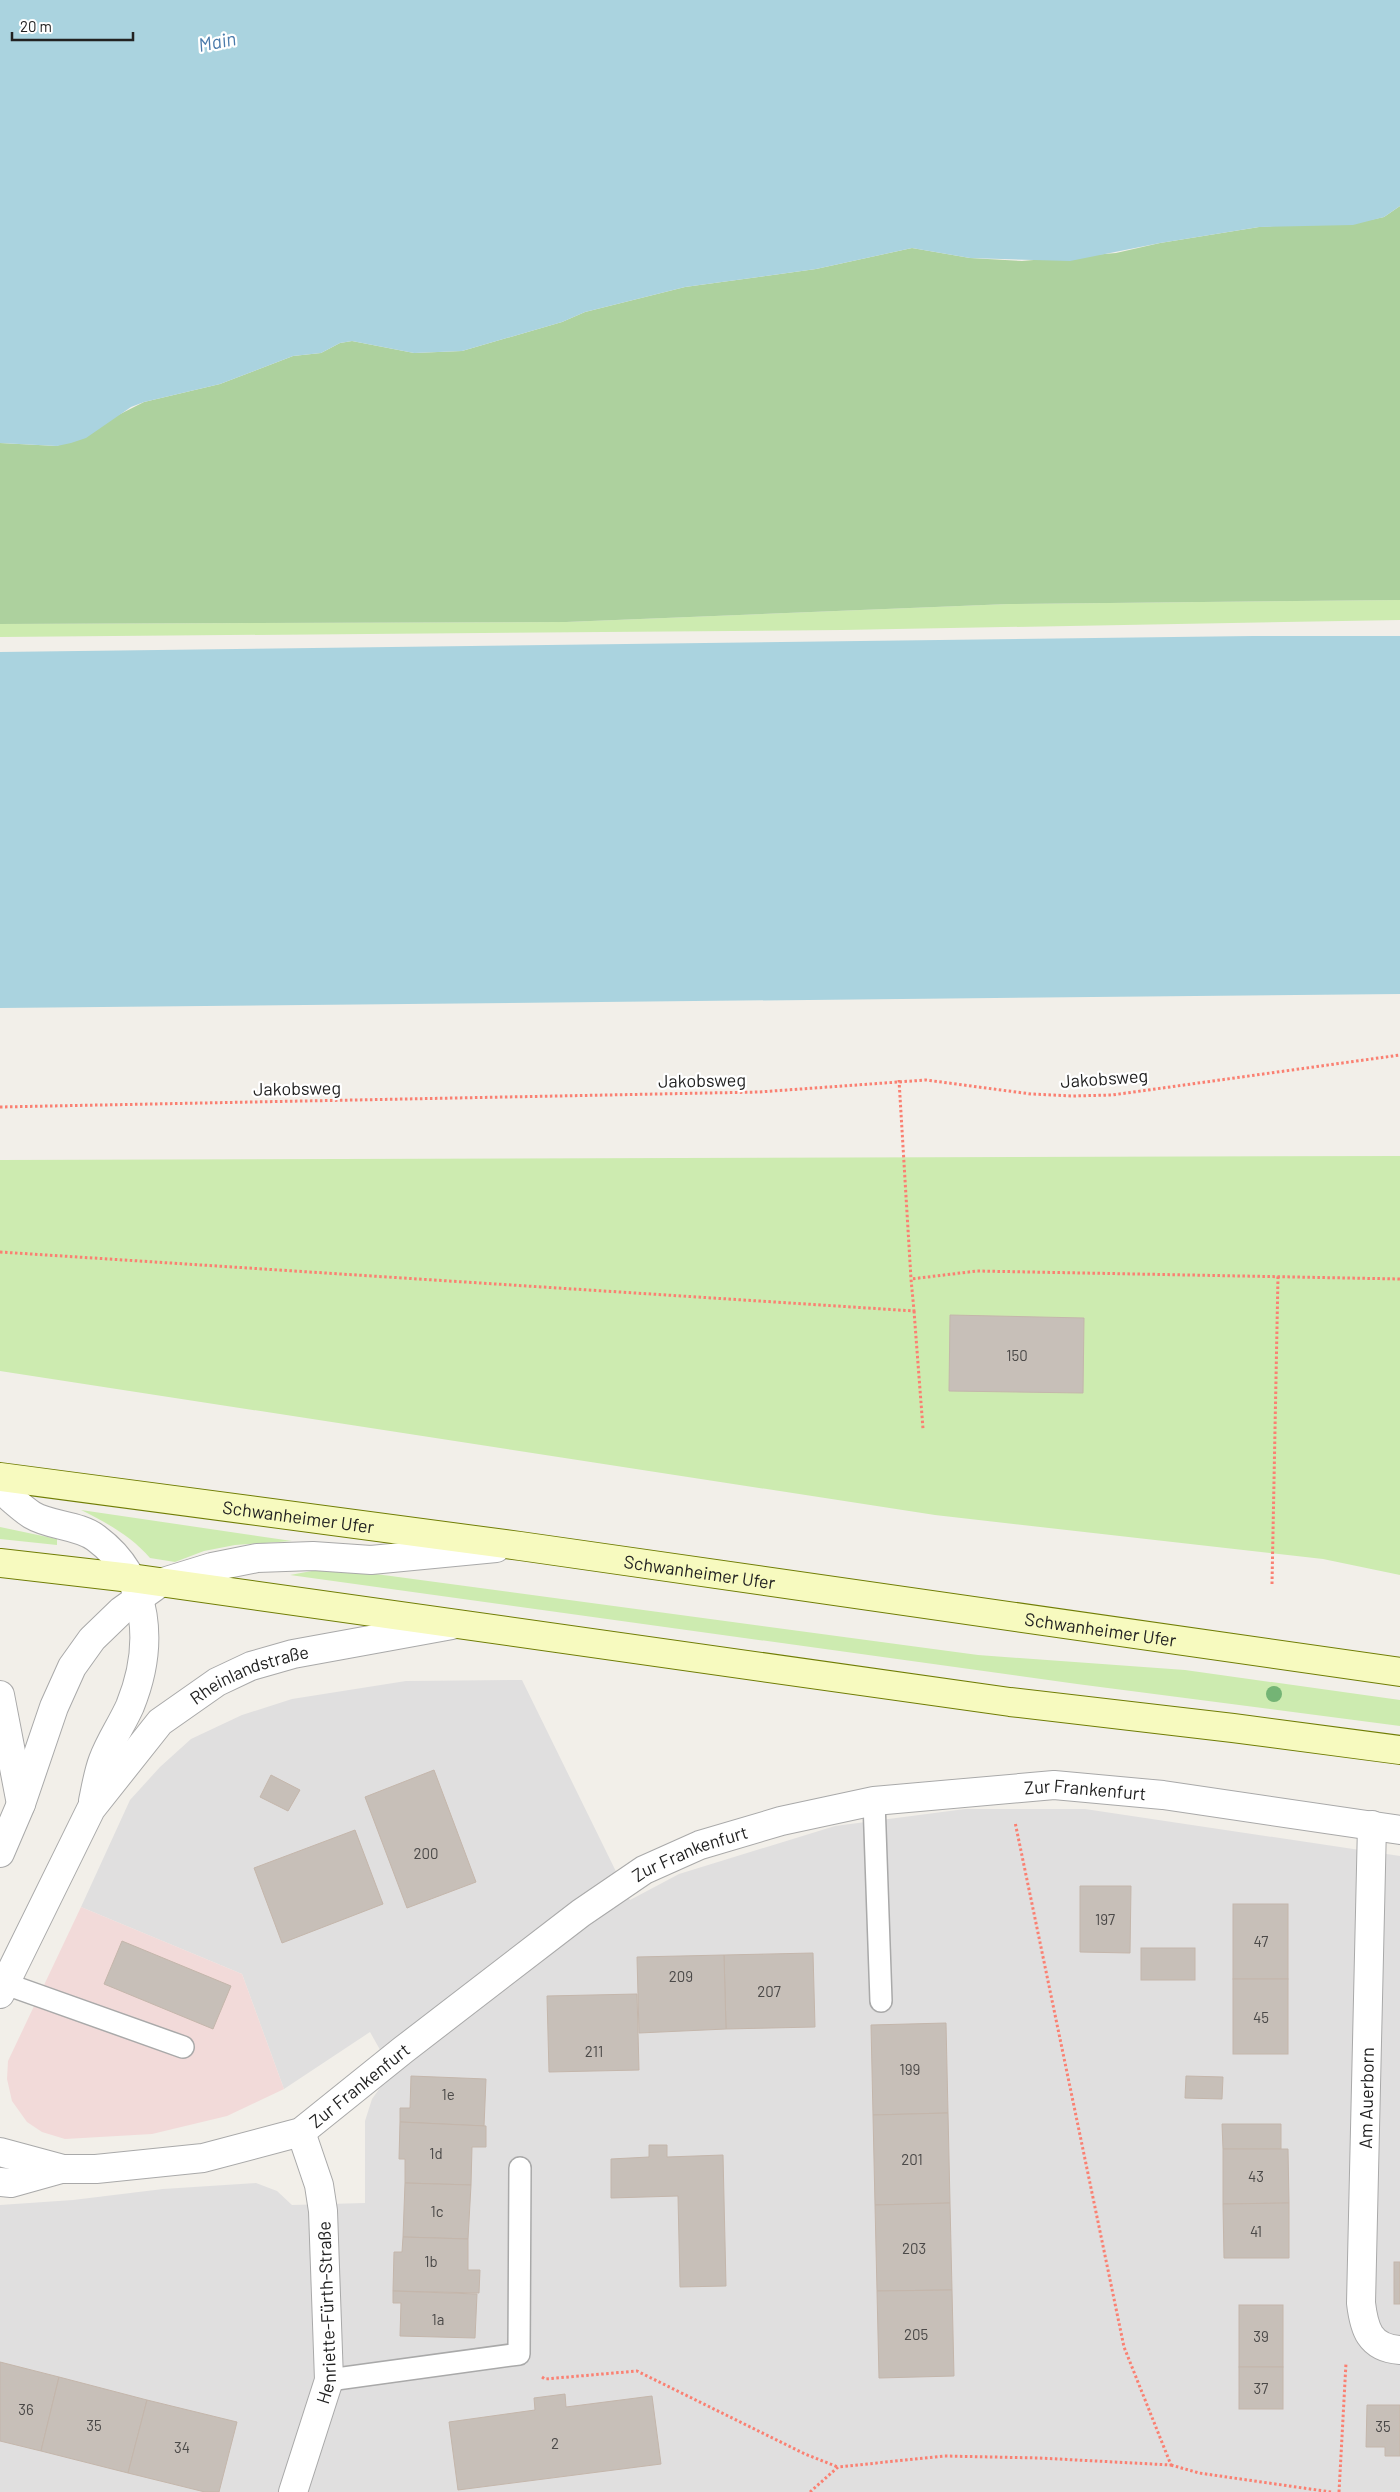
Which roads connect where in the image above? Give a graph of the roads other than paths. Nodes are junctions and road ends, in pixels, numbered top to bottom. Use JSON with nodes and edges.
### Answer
{"nodes":[{"id":1,"x":0,"y":1477,"type":"edge"},
{"id":2,"x":0,"y":1489,"type":"edge"},
{"id":3,"x":520,"y":1546,"type":"junction"},
{"id":4,"x":0,"y":1563,"type":"edge"},
{"id":5,"x":143,"y":1586,"type":"junction"},
{"id":6,"x":456,"y":1624,"type":"junction"},
{"id":7,"x":1400,"y":1672,"type":"edge"},
{"id":8,"x":0,"y":1695,"type":"edge"},
{"id":9,"x":1400,"y":1750,"type":"edge"},
{"id":10,"x":874,"y":1801,"type":"junction"},
{"id":11,"x":21,"y":1804,"type":"junction"},
{"id":12,"x":91,"y":1809,"type":"junction"},
{"id":13,"x":1372,"y":1825,"type":"junction"},
{"id":14,"x":1400,"y":1830,"type":"edge"},
{"id":15,"x":0,"y":1853,"type":"edge"},
{"id":16,"x":3,"y":1989,"type":"edge"},
{"id":17,"x":881,"y":2001,"type":"dead end"},
{"id":18,"x":184,"y":2047,"type":"dead end"},
{"id":19,"x":301,"y":2132,"type":"junction"},
{"id":20,"x":4,"y":2148,"type":"edge"},
{"id":21,"x":520,"y":2168,"type":"dead end"},
{"id":22,"x":63,"y":2169,"type":"junction"},
{"id":23,"x":0,"y":2182,"type":"edge"},
{"id":24,"x":1400,"y":2350,"type":"edge"},
{"id":25,"x":329,"y":2380,"type":"junction"},
{"id":26,"x":293,"y":2492,"type":"edge"}],
"edges":[{"from":1,"to":3,"type":"main road","name":"Schwanheimer Ufer"},
{"from":2,"to":5,"type":"street","name":"Rheinlandstraße"},
{"from":3,"to":5,"type":"street"},
{"from":3,"to":7,"type":"main road","name":"Schwanheimer Ufer"},
{"from":4,"to":5,"type":"main road"},
{"from":5,"to":6,"type":"main road"},
{"from":5,"to":11,"type":"street"},
{"from":5,"to":12,"type":"street","name":"Rheinlandstraße"},
{"from":6,"to":9,"type":"main road"},
{"from":6,"to":12,"type":"street","name":"Rheinlandstraße"},
{"from":8,"to":11,"type":"street"},
{"from":10,"to":13,"type":"street","name":"Zur Frankenfurt"},
{"from":10,"to":17,"type":"lane"},
{"from":10,"to":19,"type":"street","name":"Zur Frankenfurt"},
{"from":11,"to":15,"type":"street"},
{"from":12,"to":16,"type":"street","name":"Rheinlandstraße"},
{"from":13,"to":14,"type":"street","name":"Zur Frankenfurt"},
{"from":13,"to":24,"type":"street","name":"Am Auerborn"},
{"from":16,"to":18,"type":"lane"},
{"from":19,"to":22,"type":"street","name":"Zur Frankenfurt"},
{"from":19,"to":25,"type":"street","name":"Henriette-Fürth-Straße"},
{"from":20,"to":22,"type":"street","name":"Zur Frankenfurt"},
{"from":21,"to":25,"type":"lane"},
{"from":22,"to":23,"type":"street","name":"Zur Frankenfurt"},
{"from":25,"to":26,"type":"street","name":"Henriette-Fürth-Straße"}]}
